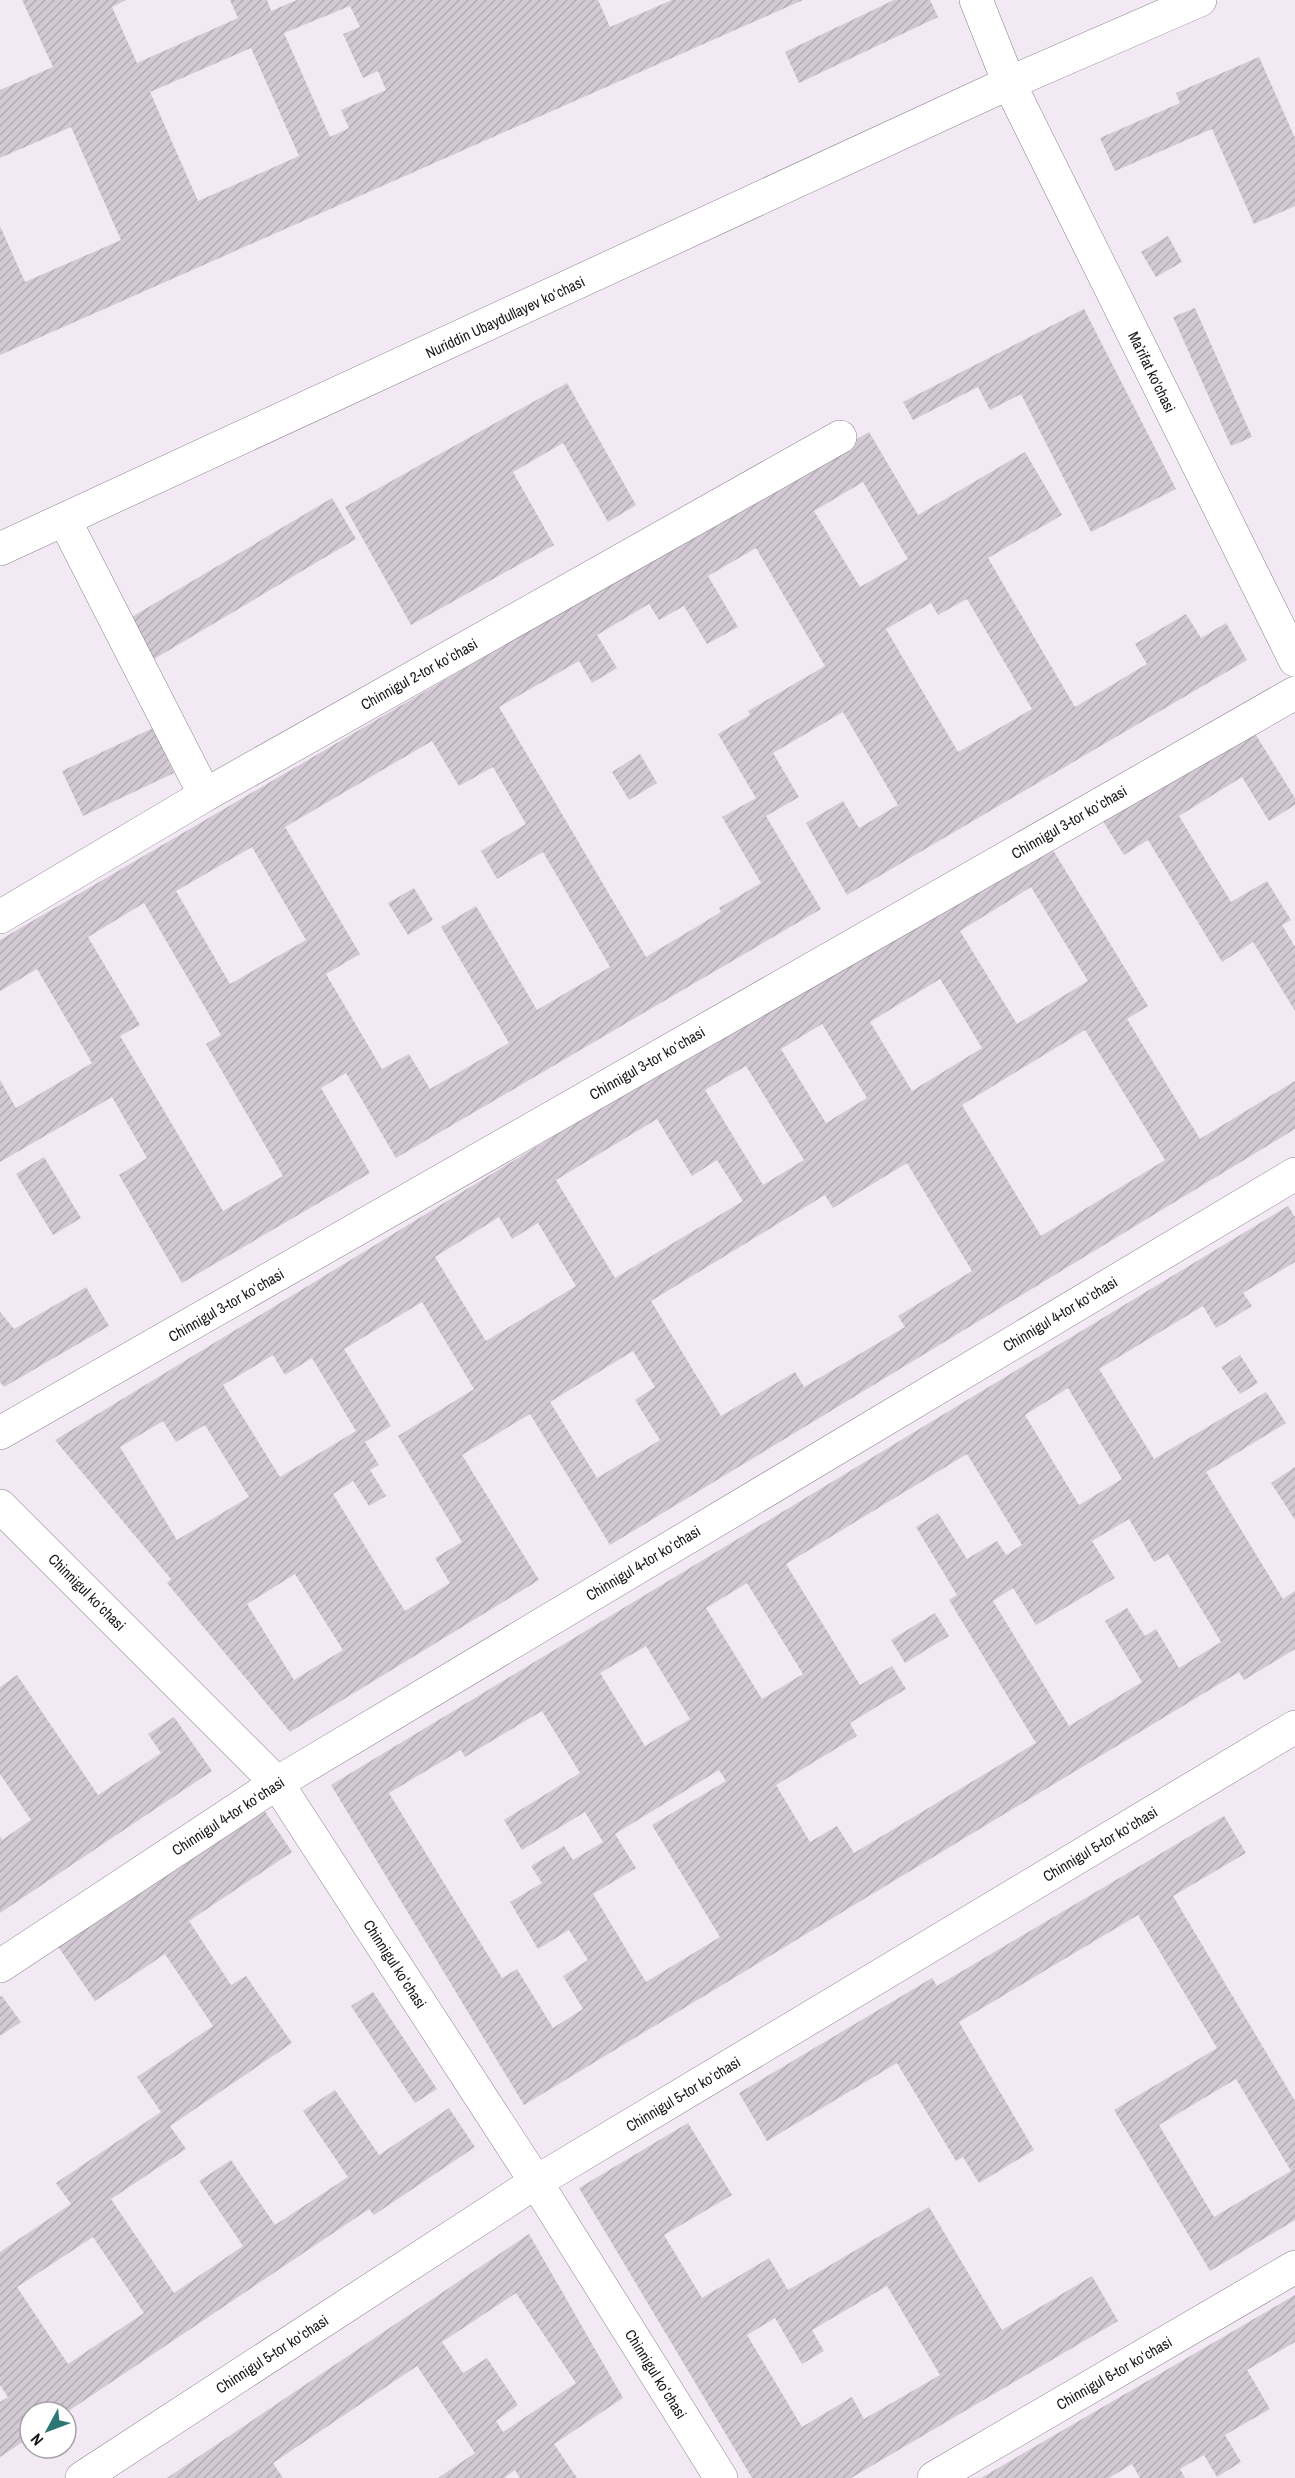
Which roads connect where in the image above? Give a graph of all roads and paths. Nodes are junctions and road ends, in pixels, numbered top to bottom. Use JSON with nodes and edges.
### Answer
{"nodes":[{"id":1,"x":976,"y":0,"type":"edge"},
{"id":2,"x":1200,"y":0,"type":"edge"},
{"id":3,"x":1009,"y":83,"type":"junction"},
{"id":4,"x":840,"y":437,"type":"dead end"},
{"id":5,"x":65,"y":521,"type":"junction"},
{"id":6,"x":0,"y":549,"type":"edge"},
{"id":7,"x":1295,"y":660,"type":"edge"},
{"id":8,"x":1295,"y":693,"type":"edge"},
{"id":9,"x":204,"y":795,"type":"junction"},
{"id":10,"x":0,"y":916,"type":"edge"},
{"id":11,"x":1295,"y":1174,"type":"edge"},
{"id":12,"x":5,"y":1421,"type":"edge"},
{"id":13,"x":0,"y":1506,"type":"edge"},
{"id":14,"x":1295,"y":1727,"type":"edge"},
{"id":15,"x":277,"y":1783,"type":"junction"},
{"id":16,"x":0,"y":1966,"type":"edge"},
{"id":17,"x":536,"y":2182,"type":"junction"},
{"id":18,"x":1295,"y":2267,"type":"edge"},
{"id":19,"x":82,"y":2478,"type":"edge"},
{"id":20,"x":721,"y":2478,"type":"edge"},
{"id":21,"x":934,"y":2478,"type":"edge"}],
"edges":[{"from":1,"to":3,"type":"street","name":"Maʼrifat ko'chasi"},
{"from":2,"to":3,"type":"street","name":"Nuriddin Ubaydullayev koʻchasi"},
{"from":3,"to":5,"type":"street","name":"Nuriddin Ubaydullayev koʻchasi"},
{"from":3,"to":7,"type":"street","name":"Maʼrifat ko'chasi"},
{"from":4,"to":9,"type":"street","name":"Chinnigul 2-tor koʻchasi"},
{"from":5,"to":6,"type":"street","name":"Nuriddin Ubaydullayev koʻchasi"},
{"from":5,"to":9,"type":"street"},
{"from":8,"to":12,"type":"street","name":"Chinnigul 3-tor koʻchasi"},
{"from":9,"to":10,"type":"street","name":"Chinnigul 2-tor koʻchasi"},
{"from":11,"to":15,"type":"street","name":"Chinnigul 4-tor koʻchasi"},
{"from":13,"to":15,"type":"street","name":"Chinnigul koʻchasi"},
{"from":14,"to":17,"type":"street","name":"Chinnigul 5-tor koʻchasi"},
{"from":15,"to":16,"type":"street","name":"Chinnigul 4-tor koʻchasi"},
{"from":15,"to":17,"type":"street","name":"Chinnigul koʻchasi"},
{"from":17,"to":19,"type":"street","name":"Chinnigul 5-tor koʻchasi"},
{"from":17,"to":20,"type":"street","name":"Chinnigul koʻchasi"},
{"from":18,"to":21,"type":"street","name":"Chinnigul 6-tor koʻchasi"}]}
